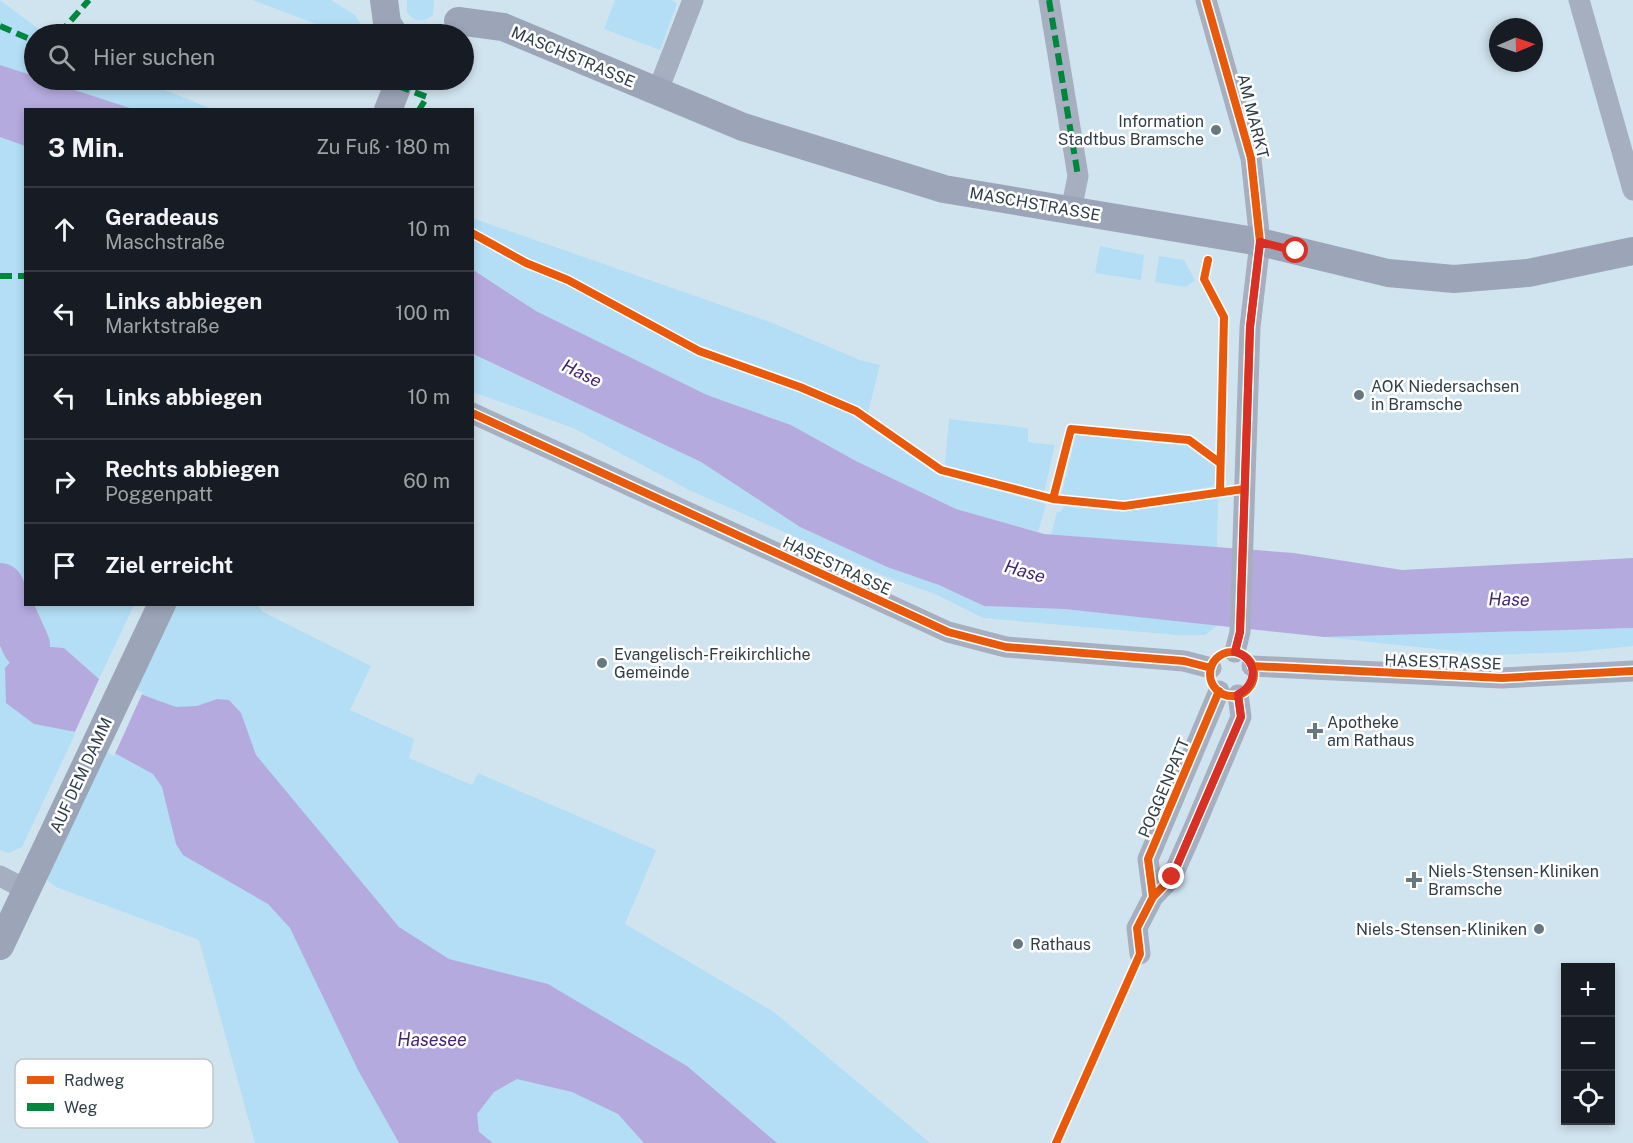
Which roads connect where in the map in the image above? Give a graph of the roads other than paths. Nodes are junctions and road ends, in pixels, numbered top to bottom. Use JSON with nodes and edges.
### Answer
{"nodes":[{"id":1,"x":384,"y":0,"type":"edge"},
{"id":2,"x":693,"y":0,"type":"edge"},
{"id":3,"x":1049,"y":0,"type":"edge"},
{"id":4,"x":1206,"y":0,"type":"edge"},
{"id":5,"x":1579,"y":0,"type":"edge"},
{"id":6,"x":455,"y":18,"type":"edge"},
{"id":7,"x":388,"y":24,"type":"edge"},
{"id":8,"x":396,"y":90,"type":"edge"},
{"id":9,"x":657,"y":93,"type":"junction"},
{"id":10,"x":389,"y":108,"type":"edge"},
{"id":11,"x":1633,"y":190,"type":"edge"},
{"id":12,"x":1071,"y":211,"type":"junction"},
{"id":13,"x":1260,"y":242,"type":"junction"},
{"id":14,"x":1633,"y":251,"type":"edge"},
{"id":15,"x":474,"y":414,"type":"edge"},
{"id":16,"x":161,"y":606,"type":"edge"},
{"id":17,"x":1237,"y":642,"type":"junction"},
{"id":18,"x":1252,"y":666,"type":"junction"},
{"id":19,"x":1211,"y":668,"type":"junction"},
{"id":20,"x":1633,"y":671,"type":"edge"},
{"id":21,"x":1229,"y":693,"type":"junction"},
{"id":22,"x":0,"y":876,"type":"edge"},
{"id":23,"x":27,"y":890,"type":"junction"},
{"id":24,"x":1153,"y":897,"type":"junction"},
{"id":25,"x":0,"y":946,"type":"edge"},
{"id":26,"x":1140,"y":954,"type":"dead end"}],
"edges":[{"from":1,"to":7,"type":"main road"},
{"from":2,"to":9,"type":"street"},
{"from":3,"to":12,"type":"street"},
{"from":4,"to":13,"type":"street","name":"AM MARKT"},
{"from":5,"to":11,"type":"street"},
{"from":6,"to":9,"type":"main road","name":"MASCHSTRASSE"},
{"from":8,"to":10,"type":"main road"},
{"from":9,"to":12,"type":"main road","name":"MASCHSTRASSE"},
{"from":12,"to":13,"type":"main road","name":"MASCHSTRASSE"},
{"from":13,"to":14,"type":"main road","name":"MASCHSTRASSE"},
{"from":13,"to":17,"type":"street","name":"AM MARKT"},
{"from":15,"to":19,"type":"street","name":"HASESTRASSE"},
{"from":16,"to":23,"type":"main road","name":"AUF DEM DAMM"},
{"from":17,"to":18,"type":"street"},
{"from":17,"to":19,"type":"street"},
{"from":18,"to":20,"type":"street","name":"HASESTRASSE"},
{"from":18,"to":21,"type":"street"},
{"from":19,"to":21,"type":"street"},
{"from":21,"to":24,"type":"street","name":"POGGENPATT"},
{"from":21,"to":24,"type":"street"},
{"from":22,"to":23,"type":"street"},
{"from":23,"to":25,"type":"main road","name":"AUF DEM DAMM"},
{"from":24,"to":26,"type":"street"}]}
